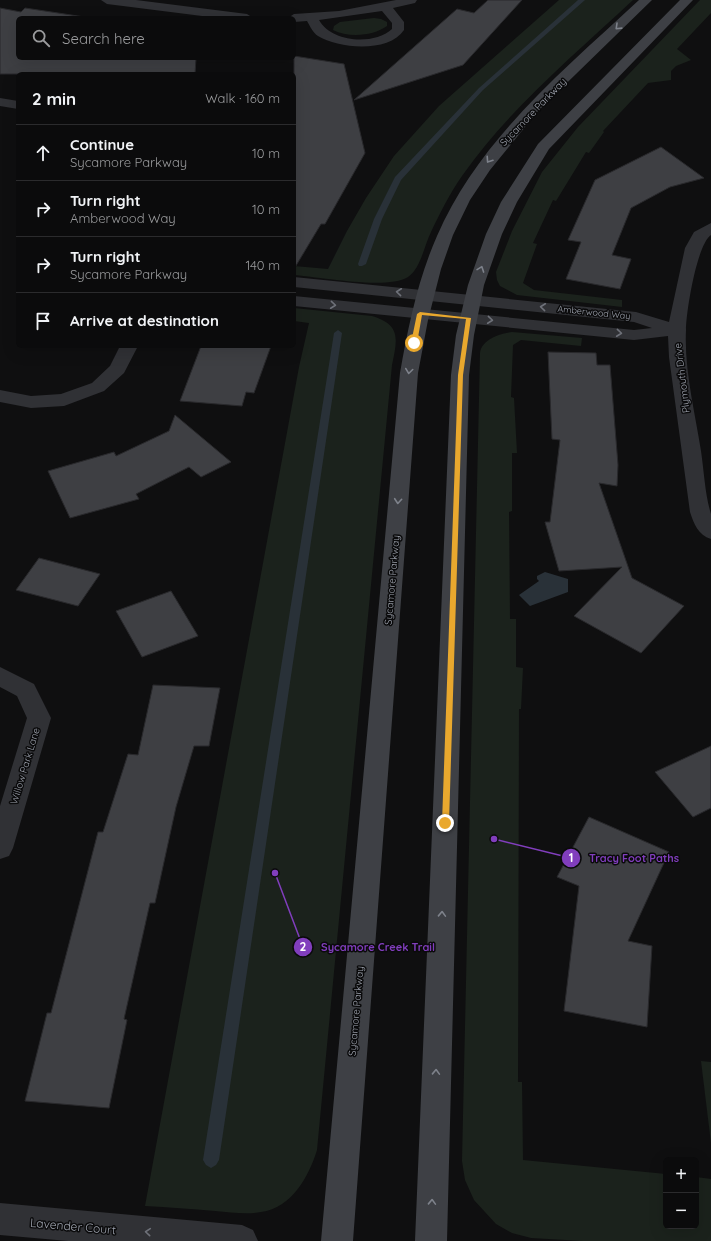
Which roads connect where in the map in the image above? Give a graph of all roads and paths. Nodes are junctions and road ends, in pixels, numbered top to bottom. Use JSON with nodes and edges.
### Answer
{"nodes":[{"id":1,"x":107,"y":0,"type":"edge"},
{"id":2,"x":411,"y":0,"type":"edge"},
{"id":3,"x":646,"y":0,"type":"edge"},
{"id":4,"x":687,"y":0,"type":"edge"},
{"id":5,"x":385,"y":7,"type":"junction"},
{"id":6,"x":231,"y":16,"type":"edge"},
{"id":7,"x":296,"y":18,"type":"edge"},
{"id":8,"x":311,"y":18,"type":"junction"},
{"id":9,"x":0,"y":102,"type":"edge"},
{"id":10,"x":16,"y":104,"type":"edge"},
{"id":11,"x":711,"y":228,"type":"edge"},
{"id":12,"x":296,"y":282,"type":"edge"},
{"id":13,"x":296,"y":301,"type":"edge"},
{"id":14,"x":422,"y":304,"type":"junction"},
{"id":15,"x":471,"y":309,"type":"junction"},
{"id":16,"x":677,"y":330,"type":"junction"},
{"id":17,"x":128,"y":348,"type":"edge"},
{"id":18,"x":0,"y":396,"type":"edge"},
{"id":19,"x":711,"y":532,"type":"edge"},
{"id":20,"x":0,"y":676,"type":"edge"},
{"id":21,"x":0,"y":848,"type":"edge"},
{"id":22,"x":0,"y":1219,"type":"edge"},
{"id":23,"x":242,"y":1241,"type":"edge"},
{"id":24,"x":337,"y":1241,"type":"edge"},
{"id":25,"x":431,"y":1241,"type":"edge"}],
"edges":[{"from":1,"to":6,"type":"street"},
{"from":2,"to":5,"type":"street"},
{"from":3,"to":14,"type":"main road","name":"Sycamore Parkway","one_way":true},
{"from":15,"to":4,"type":"main road","one_way":true},
{"from":5,"to":8,"type":"street"},
{"from":5,"to":8,"type":"street"},
{"from":7,"to":8,"type":"street"},
{"from":9,"to":10,"type":"street"},
{"from":11,"to":16,"type":"street","name":"Plymouth Drive"},
{"from":14,"to":12,"type":"street","name":"Amberwood Way","one_way":true},
{"from":13,"to":14,"type":"street","name":"Amberwood Way","one_way":true},
{"from":14,"to":15,"type":"street","name":"Amberwood Way"},
{"from":14,"to":24,"type":"main road","name":"Sycamore Parkway","one_way":true},
{"from":15,"to":16,"type":"street","name":"Amberwood Way"},
{"from":25,"to":15,"type":"main road","one_way":true},
{"from":16,"to":19,"type":"street","name":"Plymouth Drive"},
{"from":17,"to":18,"type":"street"},
{"from":20,"to":21,"type":"street","name":"Willow Park Lane"},
{"from":23,"to":22,"type":"street","name":"Lavender Court","one_way":true}]}
